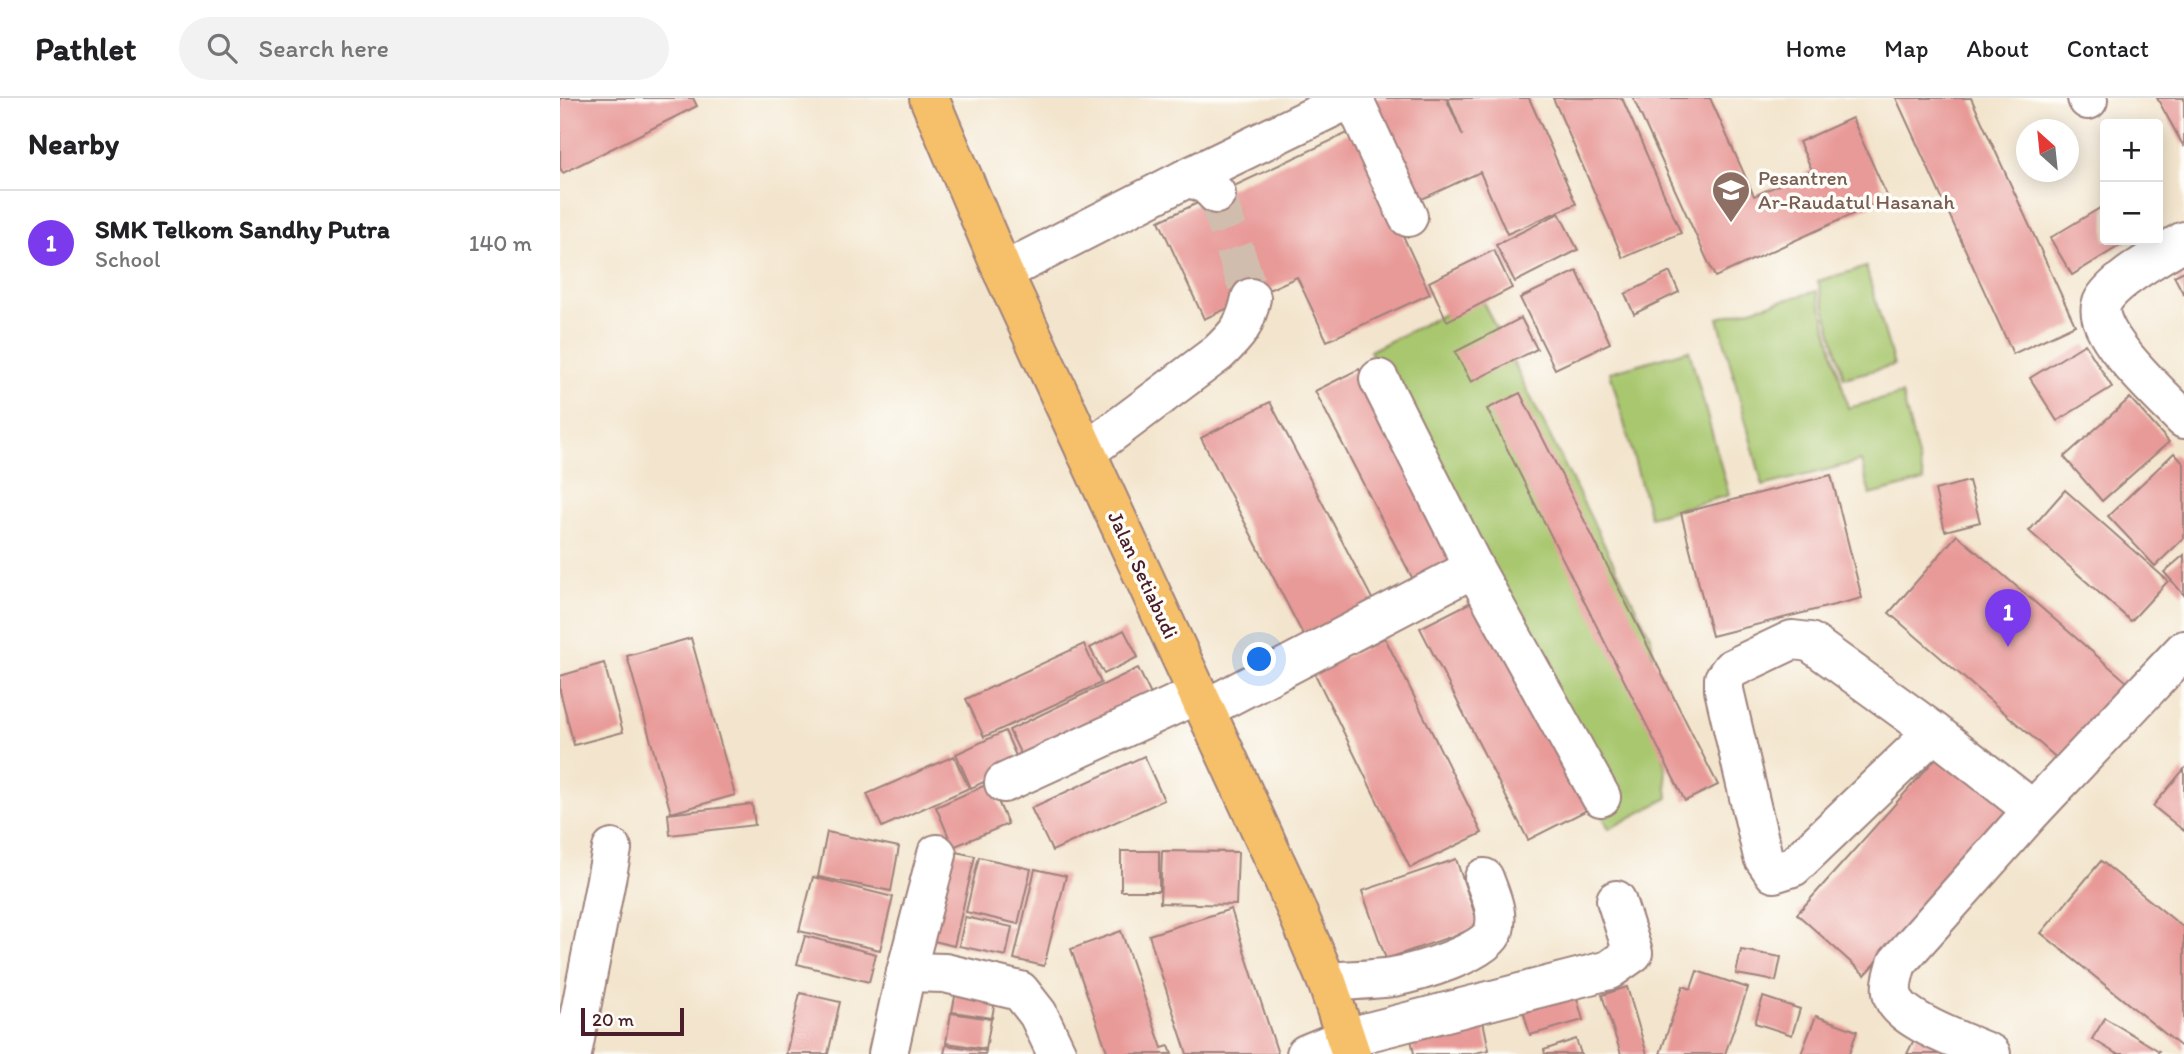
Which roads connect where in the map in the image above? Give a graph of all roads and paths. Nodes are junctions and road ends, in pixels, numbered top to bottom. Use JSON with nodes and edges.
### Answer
{"nodes":[{"id":1,"x":929,"y":98,"type":"edge"},
{"id":2,"x":1352,"y":98,"type":"edge"},
{"id":3,"x":1408,"y":217,"type":"dead end"},
{"id":4,"x":2184,"y":241,"type":"edge"},
{"id":5,"x":1003,"y":272,"type":"junction"},
{"id":6,"x":1251,"y":298,"type":"tunnel mouth"},
{"id":7,"x":1379,"y":379,"type":"dead end"},
{"id":8,"x":2184,"y":419,"type":"edge"},
{"id":9,"x":1086,"y":452,"type":"junction"},
{"id":10,"x":1474,"y":568,"type":"junction"},
{"id":11,"x":2184,"y":650,"type":"edge"},
{"id":12,"x":1202,"y":702,"type":"junction"},
{"id":13,"x":1934,"y":732,"type":"junction"},
{"id":14,"x":1004,"y":783,"type":"dead end"},
{"id":15,"x":1601,"y":797,"type":"dead end"},
{"id":16,"x":2033,"y":810,"type":"junction"},
{"id":17,"x":612,"y":849,"type":"dead end"},
{"id":18,"x":937,"y":854,"type":"dead end"},
{"id":19,"x":1484,"y":878,"type":"dead end"},
{"id":20,"x":1616,"y":900,"type":"dead end"},
{"id":21,"x":906,"y":972,"type":"junction"},
{"id":22,"x":1327,"y":982,"type":"junction"},
{"id":23,"x":1348,"y":1046,"type":"edge"},
{"id":24,"x":560,"y":1052,"type":"edge"},
{"id":25,"x":570,"y":1054,"type":"edge"},
{"id":26,"x":888,"y":1054,"type":"edge"},
{"id":27,"x":1057,"y":1054,"type":"edge"},
{"id":28,"x":1306,"y":1054,"type":"edge"},
{"id":29,"x":1991,"y":1054,"type":"edge"}],
"edges":[{"from":1,"to":5,"type":"main road","name":"Jalan Setiabudi"},
{"from":2,"to":3,"type":"street"},
{"from":2,"to":5,"type":"street"},
{"from":4,"to":8,"type":"street"},
{"from":5,"to":9,"type":"main road","name":"Jalan Setiabudi"},
{"from":6,"to":9,"type":"street"},
{"from":7,"to":10,"type":"street"},
{"from":9,"to":12,"type":"main road","name":"Jalan Setiabudi"},
{"from":10,"to":12,"type":"street"},
{"from":10,"to":15,"type":"street"},
{"from":11,"to":16,"type":"street"},
{"from":12,"to":14,"type":"street"},
{"from":12,"to":22,"type":"main road","name":"Jalan Setiabudi"},
{"from":13,"to":13,"type":"street"},
{"from":13,"to":16,"type":"street"},
{"from":16,"to":29,"type":"street"},
{"from":17,"to":25,"type":"street"},
{"from":18,"to":21,"type":"street"},
{"from":19,"to":22,"type":"street"},
{"from":20,"to":23,"type":"street"},
{"from":21,"to":26,"type":"street"},
{"from":21,"to":27,"type":"street"},
{"from":22,"to":23,"type":"main road","name":"Jalan Setiabudi"},
{"from":23,"to":28,"type":"street"},
{"from":24,"to":25,"type":"street"}]}
